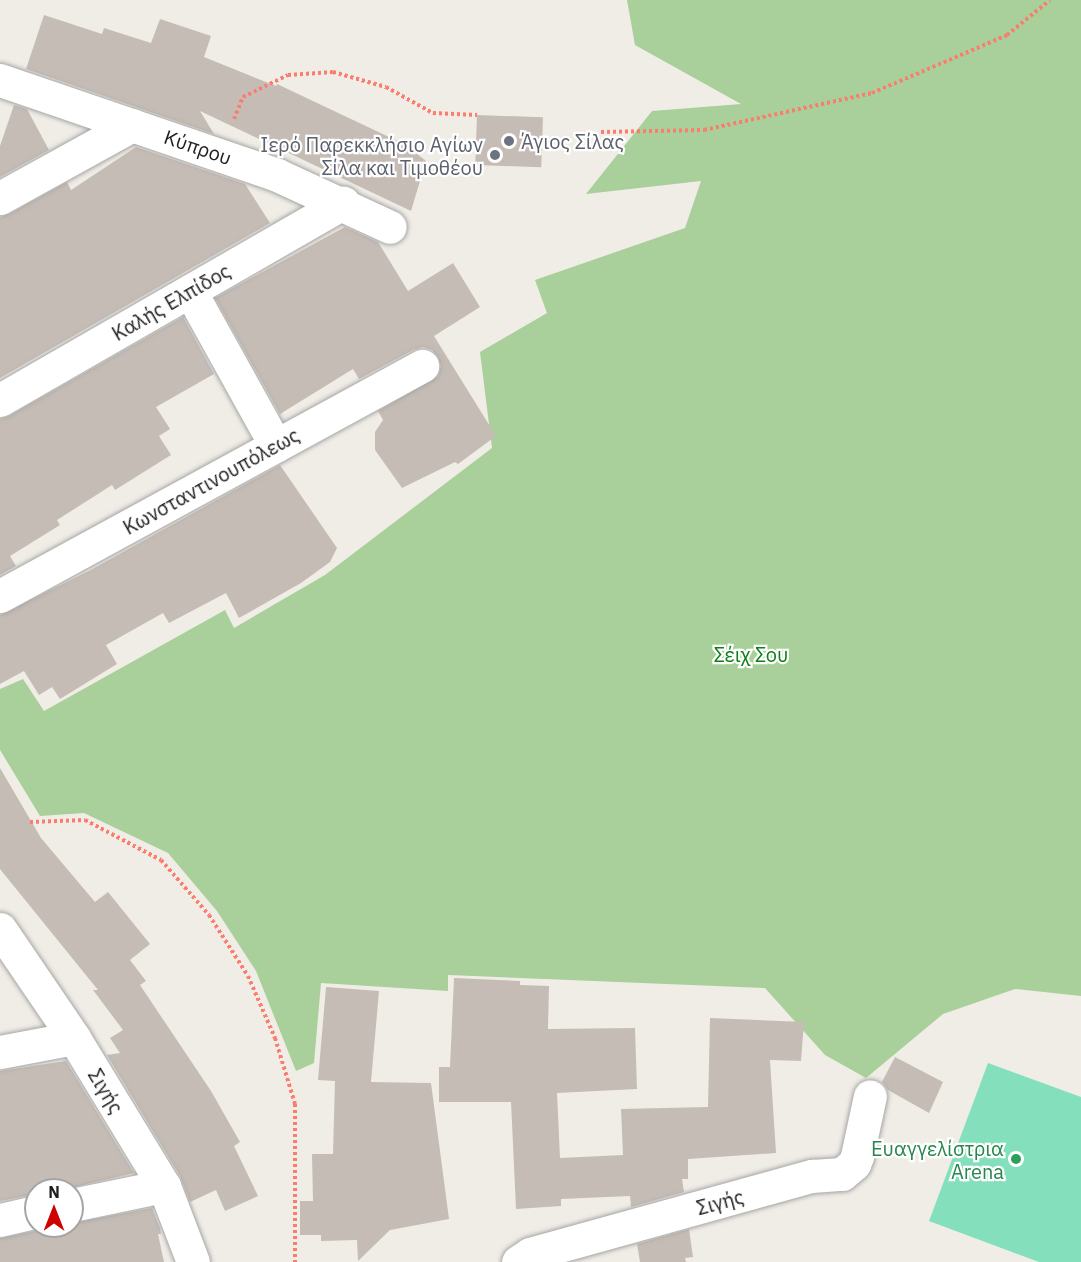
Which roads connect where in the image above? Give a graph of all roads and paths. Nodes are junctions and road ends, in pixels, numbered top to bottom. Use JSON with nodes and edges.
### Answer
{"nodes":[{"id":1,"x":1050,"y":0,"type":"edge"},
{"id":2,"x":0,"y":80,"type":"edge"},
{"id":3,"x":477,"y":116,"type":"dead end"},
{"id":4,"x":132,"y":125,"type":"junction"},
{"id":5,"x":601,"y":132,"type":"dead end"},
{"id":6,"x":219,"y":153,"type":"junction"},
{"id":7,"x":0,"y":198,"type":"edge"},
{"id":8,"x":343,"y":203,"type":"junction"},
{"id":9,"x":390,"y":227,"type":"dead end"},
{"id":10,"x":190,"y":291,"type":"junction"},
{"id":11,"x":422,"y":366,"type":"dead end"},
{"id":12,"x":0,"y":400,"type":"edge"},
{"id":13,"x":276,"y":446,"type":"junction"},
{"id":14,"x":0,"y":596,"type":"edge"},
{"id":15,"x":30,"y":822,"type":"dead end"},
{"id":16,"x":0,"y":929,"type":"edge"},
{"id":17,"x":74,"y":1038,"type":"junction"},
{"id":18,"x":0,"y":1052,"type":"edge"},
{"id":19,"x":870,"y":1096,"type":"dead end"},
{"id":20,"x":164,"y":1186,"type":"junction"},
{"id":21,"x":84,"y":1203,"type":"edge"},
{"id":22,"x":24,"y":1215,"type":"edge"},
{"id":23,"x":0,"y":1220,"type":"edge"},
{"id":24,"x":193,"y":1262,"type":"edge"},
{"id":25,"x":295,"y":1262,"type":"edge"},
{"id":26,"x":518,"y":1262,"type":"edge"}],
"edges":[{"from":1,"to":5,"type":"path"},
{"from":2,"to":4,"type":"street","name":"Κύπρου"},
{"from":3,"to":6,"type":"path"},
{"from":4,"to":6,"type":"street","name":"Κύπρου"},
{"from":4,"to":7,"type":"street"},
{"from":6,"to":8,"type":"street","name":"Κύπρου"},
{"from":8,"to":9,"type":"street","name":"Κύπρου"},
{"from":8,"to":10,"type":"street","name":"Καλής Ελπίδος"},
{"from":10,"to":12,"type":"street","name":"Καλής Ελπίδος"},
{"from":10,"to":13,"type":"street"},
{"from":11,"to":13,"type":"street","name":"Κωνσταντινουπόλεως"},
{"from":13,"to":14,"type":"street","name":"Κωνσταντινουπόλεως"},
{"from":15,"to":25,"type":"path"},
{"from":16,"to":17,"type":"street","name":"Σιγής"},
{"from":17,"to":18,"type":"street"},
{"from":17,"to":20,"type":"street","name":"Σιγής"},
{"from":19,"to":26,"type":"street","name":"Σιγής"},
{"from":20,"to":21,"type":"street"},
{"from":20,"to":24,"type":"street","name":"Σιγής"},
{"from":22,"to":23,"type":"street"}]}
